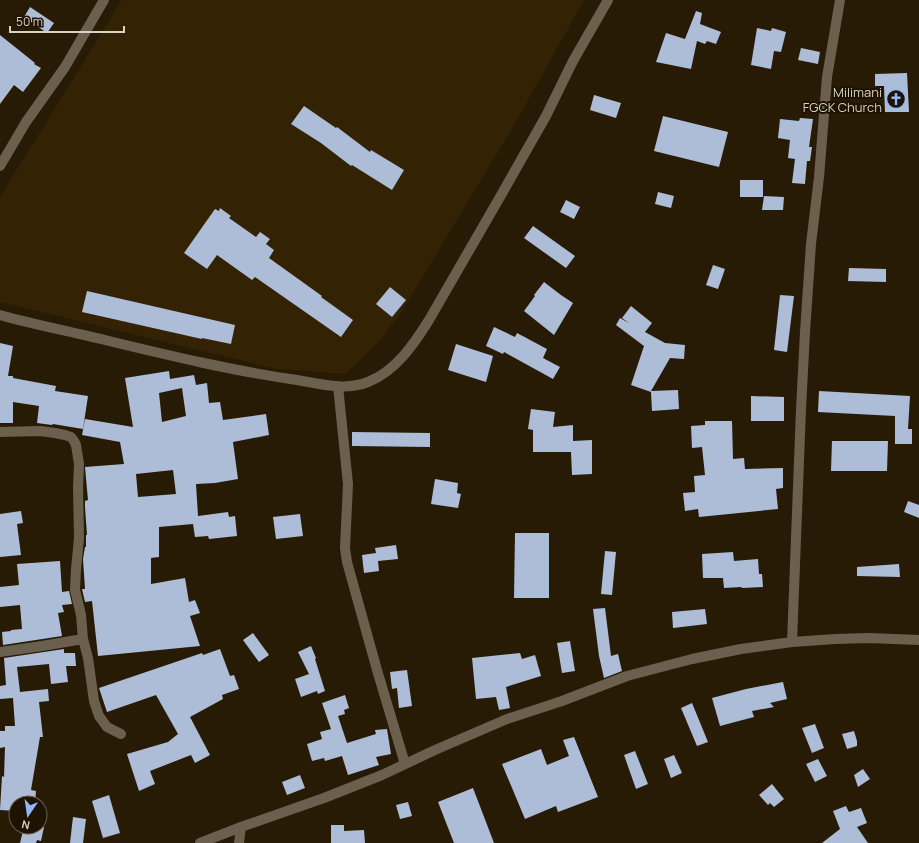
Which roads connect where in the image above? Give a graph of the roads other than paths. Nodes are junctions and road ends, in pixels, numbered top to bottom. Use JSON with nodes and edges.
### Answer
{"nodes":[{"id":1,"x":104,"y":0,"type":"edge"},
{"id":2,"x":608,"y":0,"type":"edge"},
{"id":3,"x":840,"y":0,"type":"edge"},
{"id":4,"x":0,"y":166,"type":"edge"},
{"id":5,"x":0,"y":315,"type":"edge"},
{"id":6,"x":338,"y":386,"type":"junction"},
{"id":7,"x":0,"y":432,"type":"edge"},
{"id":8,"x":83,"y":639,"type":"junction"},
{"id":9,"x":919,"y":640,"type":"edge"},
{"id":10,"x":792,"y":642,"type":"junction"},
{"id":11,"x":0,"y":652,"type":"edge"},
{"id":12,"x":121,"y":734,"type":"dead end"},
{"id":13,"x":405,"y":764,"type":"junction"},
{"id":14,"x":241,"y":827,"type":"junction"},
{"id":15,"x":200,"y":843,"type":"edge"},
{"id":16,"x":239,"y":843,"type":"edge"}],
"edges":[{"from":1,"to":4,"type":"street"},
{"from":2,"to":6,"type":"street"},
{"from":3,"to":10,"type":"street"},
{"from":5,"to":6,"type":"street"},
{"from":6,"to":13,"type":"street"},
{"from":7,"to":8,"type":"street"},
{"from":8,"to":11,"type":"street"},
{"from":8,"to":12,"type":"street"},
{"from":9,"to":10,"type":"street"},
{"from":10,"to":13,"type":"street"},
{"from":13,"to":14,"type":"street"},
{"from":14,"to":15,"type":"street"},
{"from":14,"to":16,"type":"street"}]}
